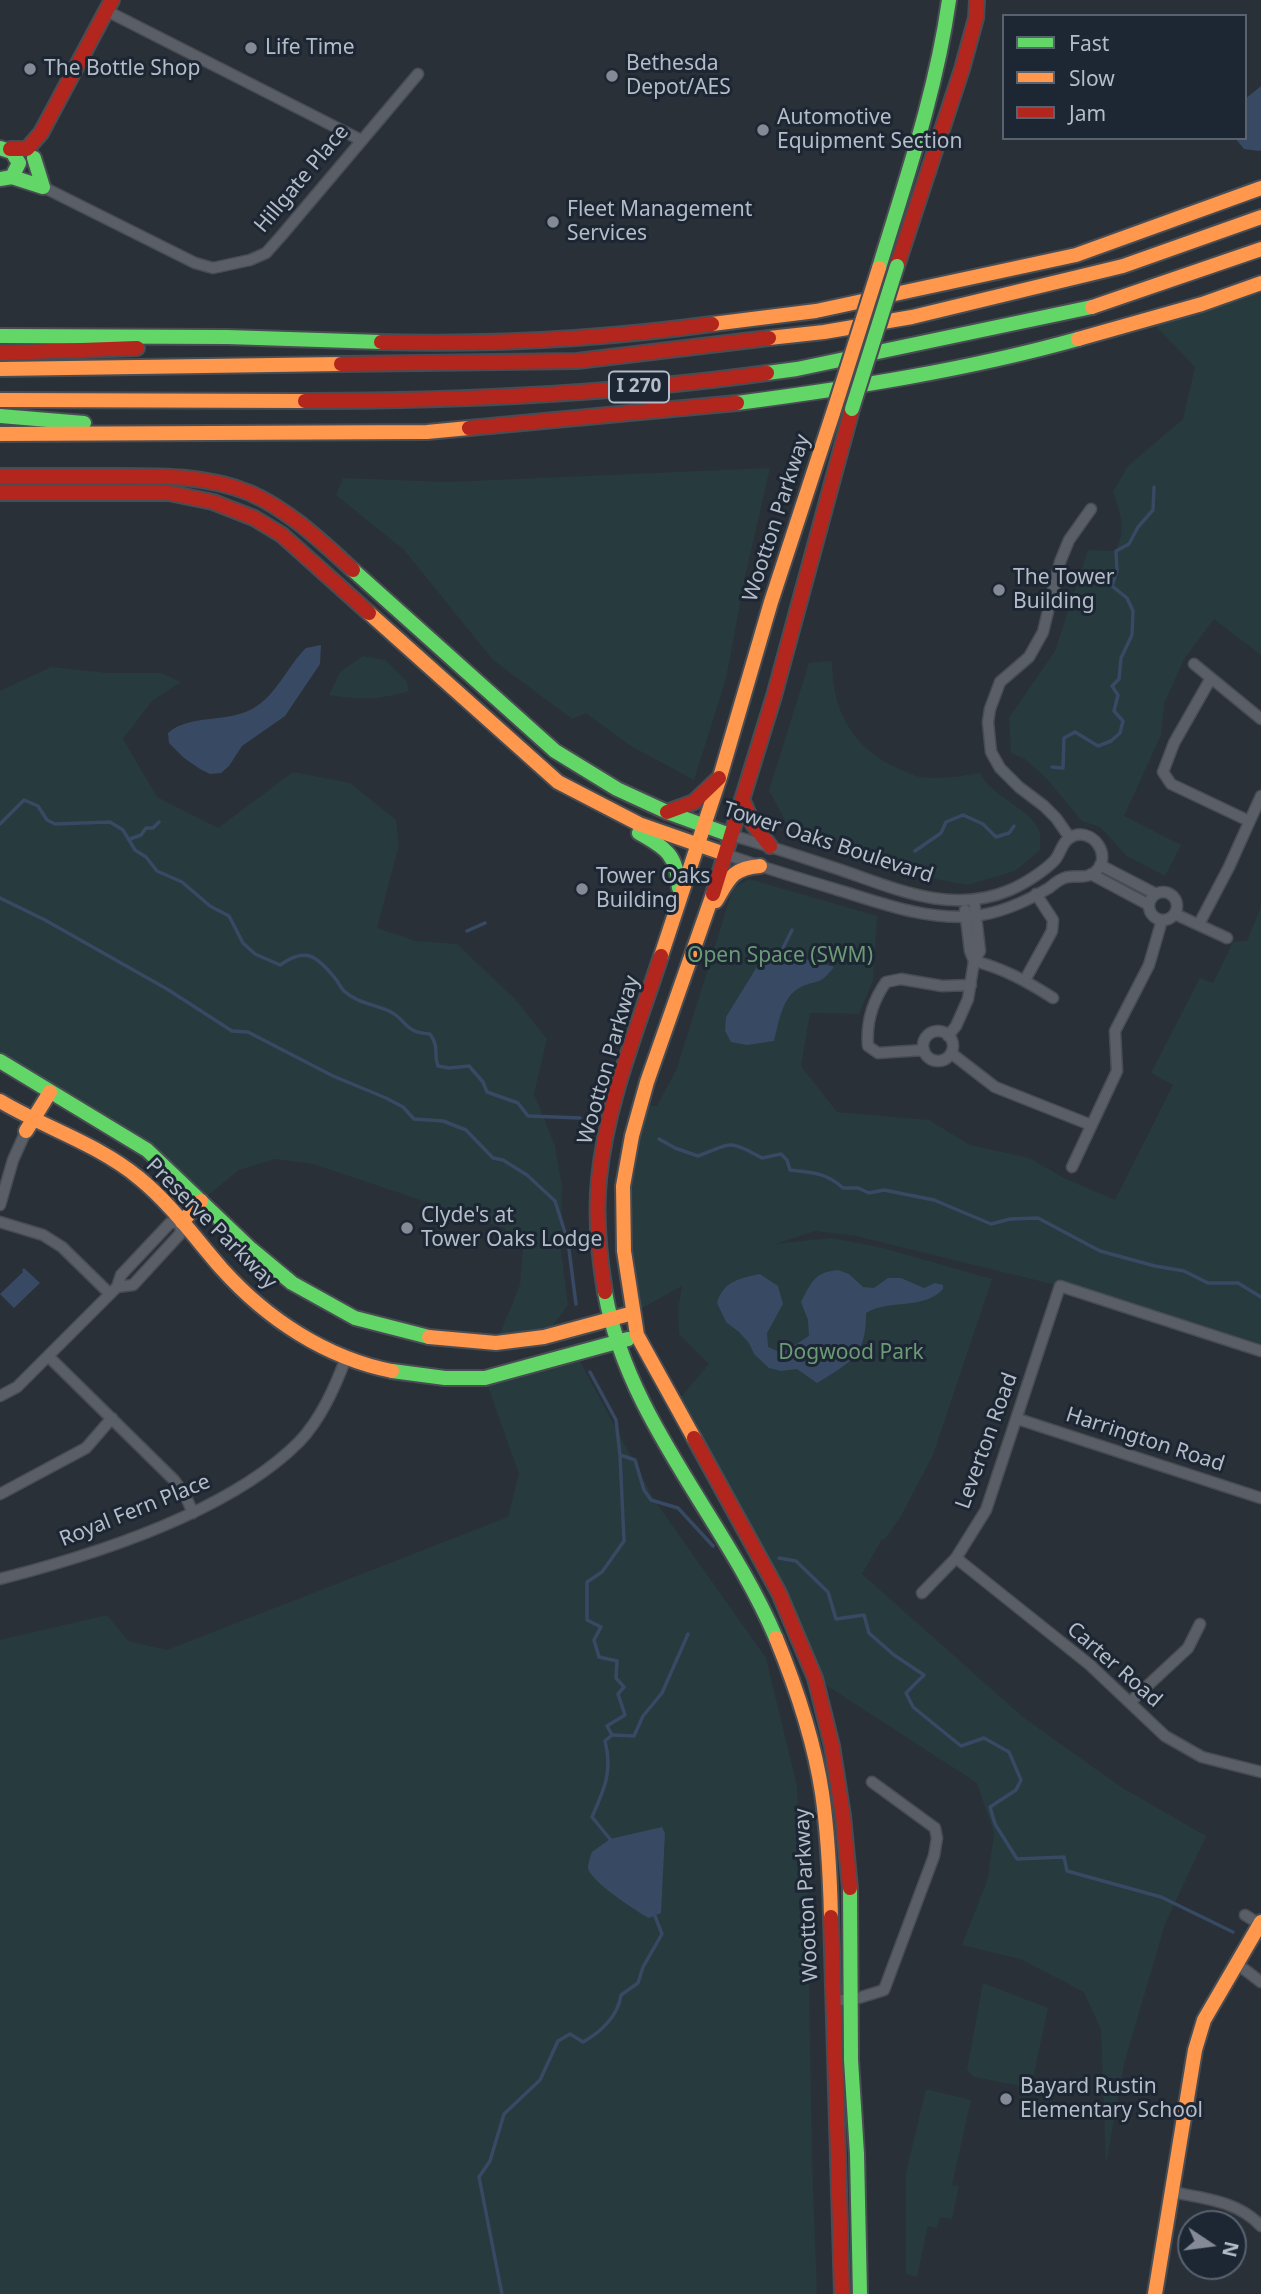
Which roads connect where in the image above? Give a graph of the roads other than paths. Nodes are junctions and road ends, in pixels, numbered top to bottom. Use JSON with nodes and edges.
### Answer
{"nodes":[{"id":1,"x":949,"y":0,"type":"edge"},
{"id":2,"x":977,"y":0,"type":"edge"},
{"id":3,"x":110,"y":6,"type":"edge"},
{"id":4,"x":418,"y":74,"type":"dead end"},
{"id":5,"x":41,"y":133,"type":"junction"},
{"id":6,"x":361,"y":140,"type":"junction"},
{"id":7,"x":4,"y":148,"type":"edge"},
{"id":8,"x":34,"y":158,"type":"junction"},
{"id":9,"x":10,"y":175,"type":"edge"},
{"id":10,"x":43,"y":187,"type":"junction"},
{"id":11,"x":1261,"y":188,"type":"edge"},
{"id":12,"x":1261,"y":217,"type":"edge"},
{"id":13,"x":1261,"y":249,"type":"edge"},
{"id":14,"x":1261,"y":283,"type":"edge"},
{"id":15,"x":0,"y":336,"type":"edge"},
{"id":16,"x":227,"y":337,"type":"junction"},
{"id":17,"x":0,"y":353,"type":"edge"},
{"id":18,"x":0,"y":369,"type":"edge"},
{"id":19,"x":0,"y":400,"type":"edge"},
{"id":20,"x":0,"y":416,"type":"edge"},
{"id":21,"x":206,"y":433,"type":"junction"},
{"id":22,"x":0,"y":434,"type":"edge"},
{"id":23,"x":0,"y":476,"type":"edge"},
{"id":24,"x":0,"y":493,"type":"edge"},
{"id":25,"x":1091,"y":509,"type":"dead end"},
{"id":26,"x":1194,"y":664,"type":"dead end"},
{"id":27,"x":1211,"y":678,"type":"junction"},
{"id":28,"x":1261,"y":719,"type":"edge"},
{"id":29,"x":720,"y":776,"type":"junction"},
{"id":30,"x":1261,"y":796,"type":"edge"},
{"id":31,"x":742,"y":797,"type":"junction"},
{"id":32,"x":591,"y":802,"type":"junction"},
{"id":33,"x":667,"y":812,"type":"junction"},
{"id":34,"x":1249,"y":821,"type":"junction"},
{"id":35,"x":705,"y":825,"type":"junction"},
{"id":36,"x":730,"y":835,"type":"junction"},
{"id":37,"x":1070,"y":838,"type":"junction"},
{"id":38,"x":698,"y":846,"type":"junction"},
{"id":39,"x":770,"y":846,"type":"junction"},
{"id":40,"x":725,"y":854,"type":"junction"},
{"id":41,"x":1100,"y":865,"type":"junction"},
{"id":42,"x":760,"y":866,"type":"junction"},
{"id":43,"x":1091,"y":874,"type":"junction"},
{"id":44,"x":1036,"y":894,"type":"junction"},
{"id":45,"x":1156,"y":894,"type":"junction"},
{"id":46,"x":679,"y":898,"type":"junction"},
{"id":47,"x":969,"y":900,"type":"junction"},
{"id":48,"x":1149,"y":905,"type":"junction"},
{"id":49,"x":1175,"y":914,"type":"junction"},
{"id":50,"x":965,"y":916,"type":"junction"},
{"id":51,"x":976,"y":916,"type":"junction"},
{"id":52,"x":1162,"y":920,"type":"junction"},
{"id":53,"x":705,"y":921,"type":"junction"},
{"id":54,"x":1199,"y":924,"type":"junction"},
{"id":55,"x":1227,"y":938,"type":"dead end"},
{"id":56,"x":974,"y":961,"type":"junction"},
{"id":57,"x":1025,"y":980,"type":"junction"},
{"id":58,"x":971,"y":985,"type":"junction"},
{"id":59,"x":1053,"y":998,"type":"dead end"},
{"id":60,"x":948,"y":1036,"type":"junction"},
{"id":61,"x":924,"y":1051,"type":"junction"},
{"id":62,"x":951,"y":1053,"type":"junction"},
{"id":63,"x":0,"y":1061,"type":"edge"},
{"id":64,"x":50,"y":1092,"type":"junction"},
{"id":65,"x":0,"y":1101,"type":"edge"},
{"id":66,"x":1091,"y":1125,"type":"junction"},
{"id":67,"x":29,"y":1126,"type":"junction"},
{"id":68,"x":1072,"y":1167,"type":"dead end"},
{"id":69,"x":201,"y":1201,"type":"junction"},
{"id":70,"x":0,"y":1205,"type":"edge"},
{"id":71,"x":0,"y":1222,"type":"edge"},
{"id":72,"x":182,"y":1222,"type":"junction"},
{"id":73,"x":113,"y":1291,"type":"junction"},
{"id":74,"x":633,"y":1312,"type":"junction"},
{"id":75,"x":610,"y":1320,"type":"junction"},
{"id":76,"x":637,"y":1335,"type":"junction"},
{"id":77,"x":619,"y":1342,"type":"junction"},
{"id":78,"x":1261,"y":1351,"type":"edge"},
{"id":79,"x":48,"y":1356,"type":"junction"},
{"id":80,"x":346,"y":1359,"type":"junction"},
{"id":81,"x":0,"y":1396,"type":"edge"},
{"id":82,"x":112,"y":1418,"type":"junction"},
{"id":83,"x":1018,"y":1419,"type":"junction"},
{"id":84,"x":0,"y":1494,"type":"edge"},
{"id":85,"x":1261,"y":1498,"type":"edge"},
{"id":86,"x":193,"y":1513,"type":"junction"},
{"id":87,"x":956,"y":1558,"type":"junction"},
{"id":88,"x":0,"y":1579,"type":"edge"},
{"id":89,"x":922,"y":1593,"type":"dead end"},
{"id":90,"x":1200,"y":1624,"type":"dead end"},
{"id":91,"x":1130,"y":1702,"type":"junction"},
{"id":92,"x":1261,"y":1772,"type":"edge"},
{"id":93,"x":872,"y":1782,"type":"dead end"},
{"id":94,"x":1245,"y":1915,"type":"dead end"},
{"id":95,"x":1261,"y":1924,"type":"edge"},
{"id":96,"x":1236,"y":1963,"type":"junction"},
{"id":97,"x":1261,"y":1982,"type":"edge"},
{"id":98,"x":834,"y":2000,"type":"junction"},
{"id":99,"x":852,"y":2000,"type":"junction"},
{"id":100,"x":1172,"y":2192,"type":"junction"},
{"id":101,"x":1261,"y":2226,"type":"edge"},
{"id":102,"x":842,"y":2294,"type":"edge"},
{"id":103,"x":860,"y":2294,"type":"edge"},
{"id":104,"x":1155,"y":2294,"type":"edge"}],
"edges":[{"from":1,"to":29,"type":"main road","name":"Wootton Parkway","bridge":true},
{"from":2,"to":31,"type":"main road","name":"Wootton Parkway","bridge":true},
{"from":3,"to":5,"type":"main road"},
{"from":3,"to":6,"type":"street"},
{"from":4,"to":6,"type":"street","name":"Hillgate Place"},
{"from":5,"to":7,"type":"main road"},
{"from":5,"to":8,"type":"main road"},
{"from":6,"to":10,"type":"street","name":"Hillgate Place"},
{"from":7,"to":9,"type":"main road"},
{"from":8,"to":9,"type":"main road"},
{"from":8,"to":10,"type":"main road"},
{"from":9,"to":10,"type":"main road"},
{"from":11,"to":16,"type":"main road"},
{"from":12,"to":18,"type":"main road","number":"I 270"},
{"from":13,"to":19,"type":"main road","number":"I 270"},
{"from":14,"to":21,"type":"main road","number":"I 270"},
{"from":15,"to":16,"type":"main road"},
{"from":16,"to":17,"type":"main road"},
{"from":20,"to":21,"type":"main road"},
{"from":21,"to":22,"type":"main road","number":"I 270"},
{"from":23,"to":33,"type":"main road","name":"Tower Oaks Boulevard"},
{"from":24,"to":32,"type":"main road","name":"Tower Oaks Boulevard"},
{"from":25,"to":37,"type":"street"},
{"from":26,"to":27,"type":"street"},
{"from":27,"to":28,"type":"street"},
{"from":27,"to":34,"type":"street"},
{"from":29,"to":33,"type":"main road"},
{"from":29,"to":35,"type":"main road","name":"Wootton Parkway"},
{"from":30,"to":34,"type":"street"},
{"from":31,"to":36,"type":"main road","name":"Wootton Parkway"},
{"from":31,"to":39,"type":"main road"},
{"from":32,"to":38,"type":"main road","name":"Tower Oaks Boulevard"},
{"from":32,"to":46,"type":"main road"},
{"from":33,"to":35,"type":"main road","name":"Tower Oaks Boulevard"},
{"from":34,"to":54,"type":"street"},
{"from":35,"to":36,"type":"main road","name":"Tower Oaks Boulevard"},
{"from":35,"to":38,"type":"main road","name":"Wootton Parkway"},
{"from":36,"to":39,"type":"street","name":"Tower Oaks Boulevard"},
{"from":36,"to":40,"type":"main road","name":"Wootton Parkway"},
{"from":37,"to":41,"type":"street"},
{"from":37,"to":47,"type":"street","name":"Tower Oaks Boulevard"},
{"from":38,"to":40,"type":"main road","name":"Tower Oaks Boulevard"},
{"from":38,"to":46,"type":"main road","name":"Wootton Parkway"},
{"from":39,"to":47,"type":"street","name":"Tower Oaks Boulevard"},
{"from":40,"to":42,"type":"street","name":"Tower Oaks Boulevard"},
{"from":40,"to":53,"type":"main road","name":"Wootton Parkway"},
{"from":41,"to":43,"type":"street"},
{"from":41,"to":45,"type":"street"},
{"from":42,"to":50,"type":"street","name":"Tower Oaks Boulevard"},
{"from":42,"to":53,"type":"main road"},
{"from":43,"to":44,"type":"street","name":"Tower Oaks Boulevard"},
{"from":43,"to":48,"type":"street"},
{"from":44,"to":51,"type":"street","name":"Tower Oaks Boulevard"},
{"from":44,"to":57,"type":"street"},
{"from":45,"to":48,"type":"street"},
{"from":45,"to":49,"type":"street"},
{"from":46,"to":75,"type":"main road","name":"Wootton Parkway"},
{"from":47,"to":50,"type":"street"},
{"from":47,"to":51,"type":"street"},
{"from":48,"to":52,"type":"street"},
{"from":49,"to":52,"type":"street"},
{"from":49,"to":54,"type":"street"},
{"from":50,"to":51,"type":"street","name":"Tower Oaks Boulevard"},
{"from":50,"to":56,"type":"street"},
{"from":51,"to":56,"type":"street"},
{"from":52,"to":66,"type":"street"},
{"from":53,"to":74,"type":"main road","name":"Wootton Parkway"},
{"from":54,"to":55,"type":"street"},
{"from":56,"to":57,"type":"street"},
{"from":56,"to":58,"type":"street"},
{"from":57,"to":59,"type":"street"},
{"from":58,"to":60,"type":"street"},
{"from":58,"to":61,"type":"street"},
{"from":60,"to":61,"type":"street"},
{"from":60,"to":62,"type":"street"},
{"from":61,"to":62,"type":"street"},
{"from":62,"to":66,"type":"street"},
{"from":63,"to":64,"type":"main road","name":"Preserve Parkway"},
{"from":64,"to":67,"type":"main road"},
{"from":64,"to":69,"type":"main road","name":"Preserve Parkway"},
{"from":65,"to":67,"type":"main road","name":"Preserve Parkway"},
{"from":66,"to":68,"type":"street"},
{"from":67,"to":70,"type":"street"},
{"from":67,"to":72,"type":"main road","name":"Preserve Parkway"},
{"from":69,"to":72,"type":"main road"},
{"from":69,"to":75,"type":"main road","name":"Preserve Parkway"},
{"from":71,"to":73,"type":"street"},
{"from":72,"to":73,"type":"street"},
{"from":72,"to":73,"type":"street"},
{"from":72,"to":80,"type":"main road","name":"Preserve Parkway"},
{"from":73,"to":79,"type":"street"},
{"from":74,"to":75,"type":"main road","name":"Preserve Parkway"},
{"from":74,"to":76,"type":"main road","name":"Wootton Parkway"},
{"from":75,"to":77,"type":"main road","name":"Wootton Parkway"},
{"from":76,"to":77,"type":"main road","name":"Preserve Parkway"},
{"from":76,"to":99,"type":"main road","name":"Wootton Parkway"},
{"from":77,"to":80,"type":"main road","name":"Preserve Parkway"},
{"from":77,"to":98,"type":"main road","name":"Wootton Parkway"},
{"from":78,"to":83,"type":"street","name":"Leverton Road"},
{"from":79,"to":81,"type":"street"},
{"from":79,"to":82,"type":"street"},
{"from":80,"to":86,"type":"street","name":"Royal Fern Place"},
{"from":82,"to":84,"type":"street"},
{"from":82,"to":86,"type":"street"},
{"from":83,"to":85,"type":"street","name":"Harrington Road"},
{"from":83,"to":87,"type":"street","name":"Leverton Road"},
{"from":86,"to":88,"type":"street","name":"Royal Fern Place"},
{"from":87,"to":89,"type":"street","name":"Leverton Road"},
{"from":87,"to":91,"type":"street","name":"Carter Road"},
{"from":90,"to":91,"type":"street"},
{"from":91,"to":92,"type":"street","name":"Carter Road"},
{"from":93,"to":99,"type":"street"},
{"from":94,"to":95,"type":"street"},
{"from":95,"to":96,"type":"main road"},
{"from":96,"to":97,"type":"street"},
{"from":96,"to":100,"type":"main road"},
{"from":98,"to":99,"type":"street"},
{"from":98,"to":102,"type":"main road","name":"Wootton Parkway"},
{"from":99,"to":103,"type":"main road","name":"Wootton Parkway"},
{"from":100,"to":101,"type":"street"},
{"from":100,"to":104,"type":"main road"}]}
